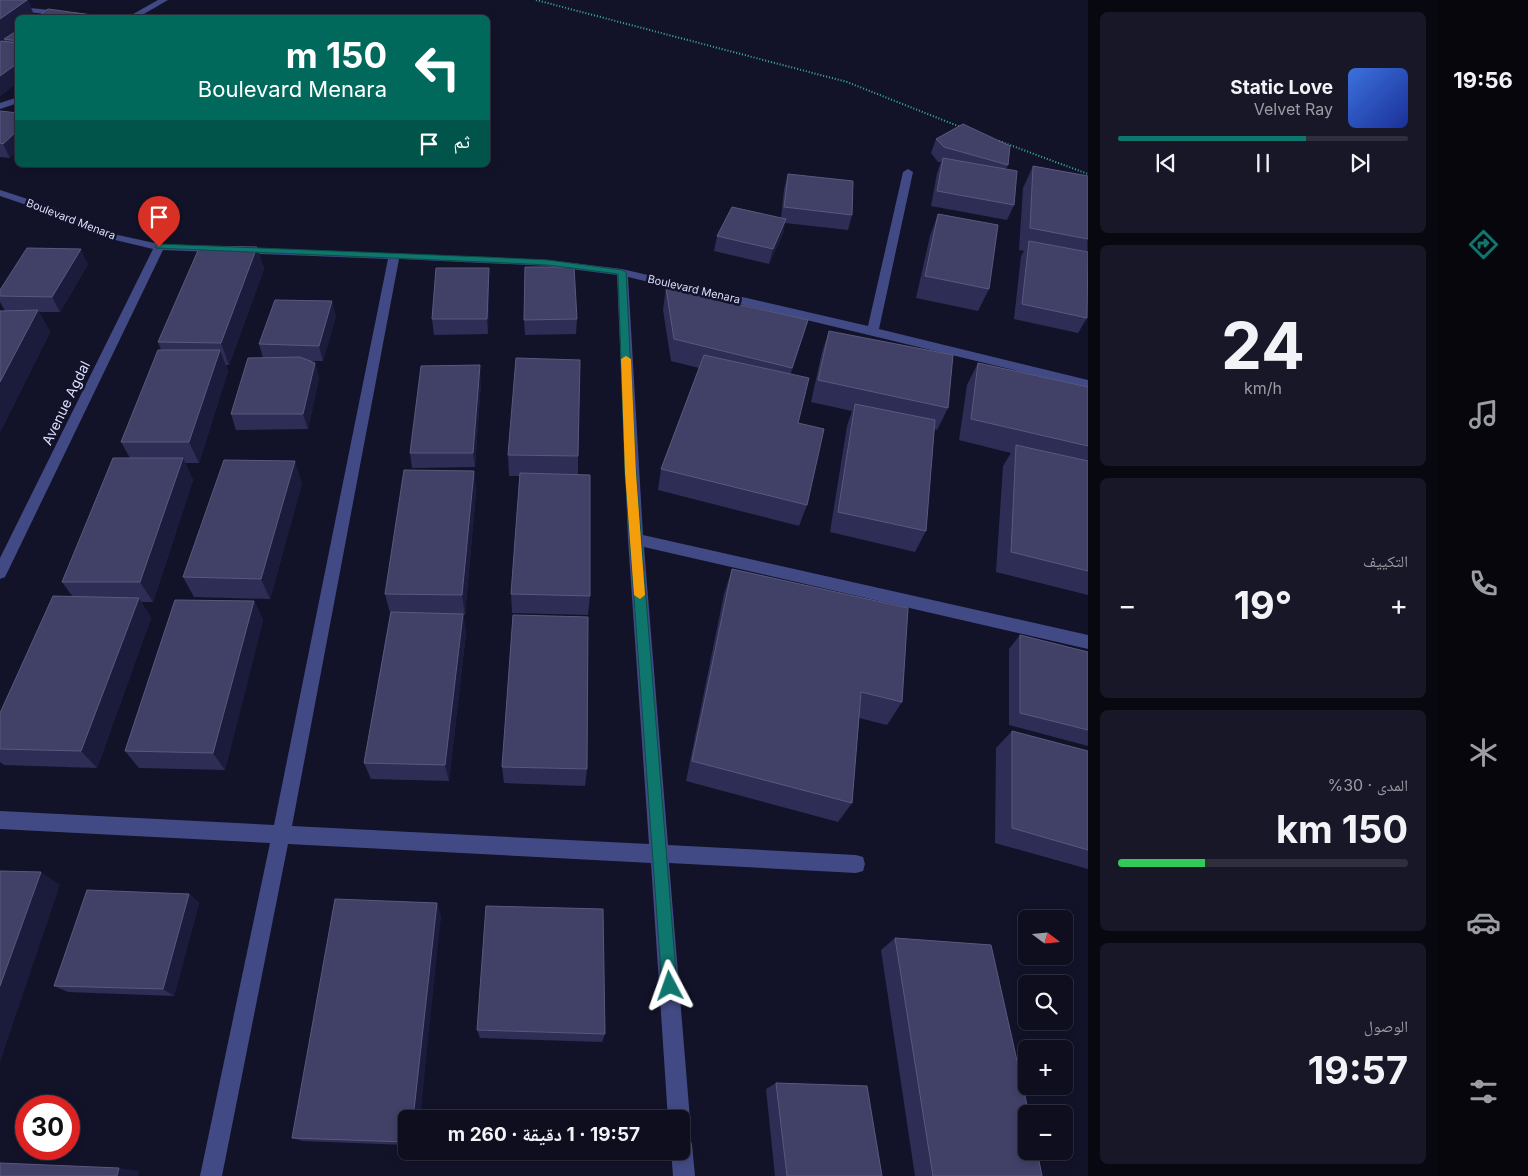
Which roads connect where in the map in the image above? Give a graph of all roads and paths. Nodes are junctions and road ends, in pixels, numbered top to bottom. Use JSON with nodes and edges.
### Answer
{"nodes":[{"id":1,"x":164,"y":0,"type":"edge"},
{"id":2,"x":536,"y":0,"type":"edge"},
{"id":3,"x":0,"y":6,"type":"edge"},
{"id":4,"x":82,"y":15,"type":"edge"},
{"id":5,"x":136,"y":15,"type":"edge"},
{"id":6,"x":15,"y":101,"type":"edge"},
{"id":7,"x":0,"y":106,"type":"edge"},
{"id":8,"x":969,"y":130,"type":"edge"},
{"id":9,"x":996,"y":140,"type":"edge"},
{"id":10,"x":908,"y":172,"type":"dead end"},
{"id":11,"x":1088,"y":174,"type":"edge"},
{"id":12,"x":0,"y":193,"type":"edge"},
{"id":13,"x":159,"y":247,"type":"junction"},
{"id":14,"x":394,"y":256,"type":"junction"},
{"id":15,"x":622,"y":272,"type":"junction"},
{"id":16,"x":873,"y":331,"type":"junction"},
{"id":17,"x":1088,"y":384,"type":"edge"},
{"id":18,"x":635,"y":539,"type":"junction"},
{"id":19,"x":0,"y":573,"type":"edge"},
{"id":20,"x":1088,"y":642,"type":"edge"},
{"id":21,"x":0,"y":820,"type":"edge"},
{"id":22,"x":282,"y":834,"type":"junction"},
{"id":23,"x":660,"y":854,"type":"junction"},
{"id":24,"x":856,"y":864,"type":"dead end"},
{"id":25,"x":678,"y":1110,"type":"edge"},
{"id":26,"x":682,"y":1160,"type":"edge"},
{"id":27,"x":211,"y":1176,"type":"edge"},
{"id":28,"x":684,"y":1176,"type":"edge"}],
"edges":[{"from":1,"to":5,"type":"street"},
{"from":2,"to":8,"type":"path"},
{"from":3,"to":4,"type":"street"},
{"from":6,"to":7,"type":"street"},
{"from":9,"to":11,"type":"path"},
{"from":10,"to":16,"type":"street"},
{"from":12,"to":13,"type":"street","name":"Boulevard Menara"},
{"from":13,"to":14,"type":"street","name":"Boulevard Menara"},
{"from":13,"to":19,"type":"street","name":"Avenue Agdal"},
{"from":14,"to":15,"type":"street","name":"Boulevard Menara"},
{"from":14,"to":22,"type":"street"},
{"from":15,"to":16,"type":"street","name":"Boulevard Menara"},
{"from":15,"to":18,"type":"street"},
{"from":16,"to":17,"type":"street","name":"Boulevard Menara"},
{"from":18,"to":20,"type":"street"},
{"from":18,"to":23,"type":"street"},
{"from":21,"to":22,"type":"street"},
{"from":22,"to":23,"type":"street"},
{"from":22,"to":27,"type":"street"},
{"from":23,"to":24,"type":"street"},
{"from":23,"to":25,"type":"street"},
{"from":26,"to":28,"type":"street"}]}
